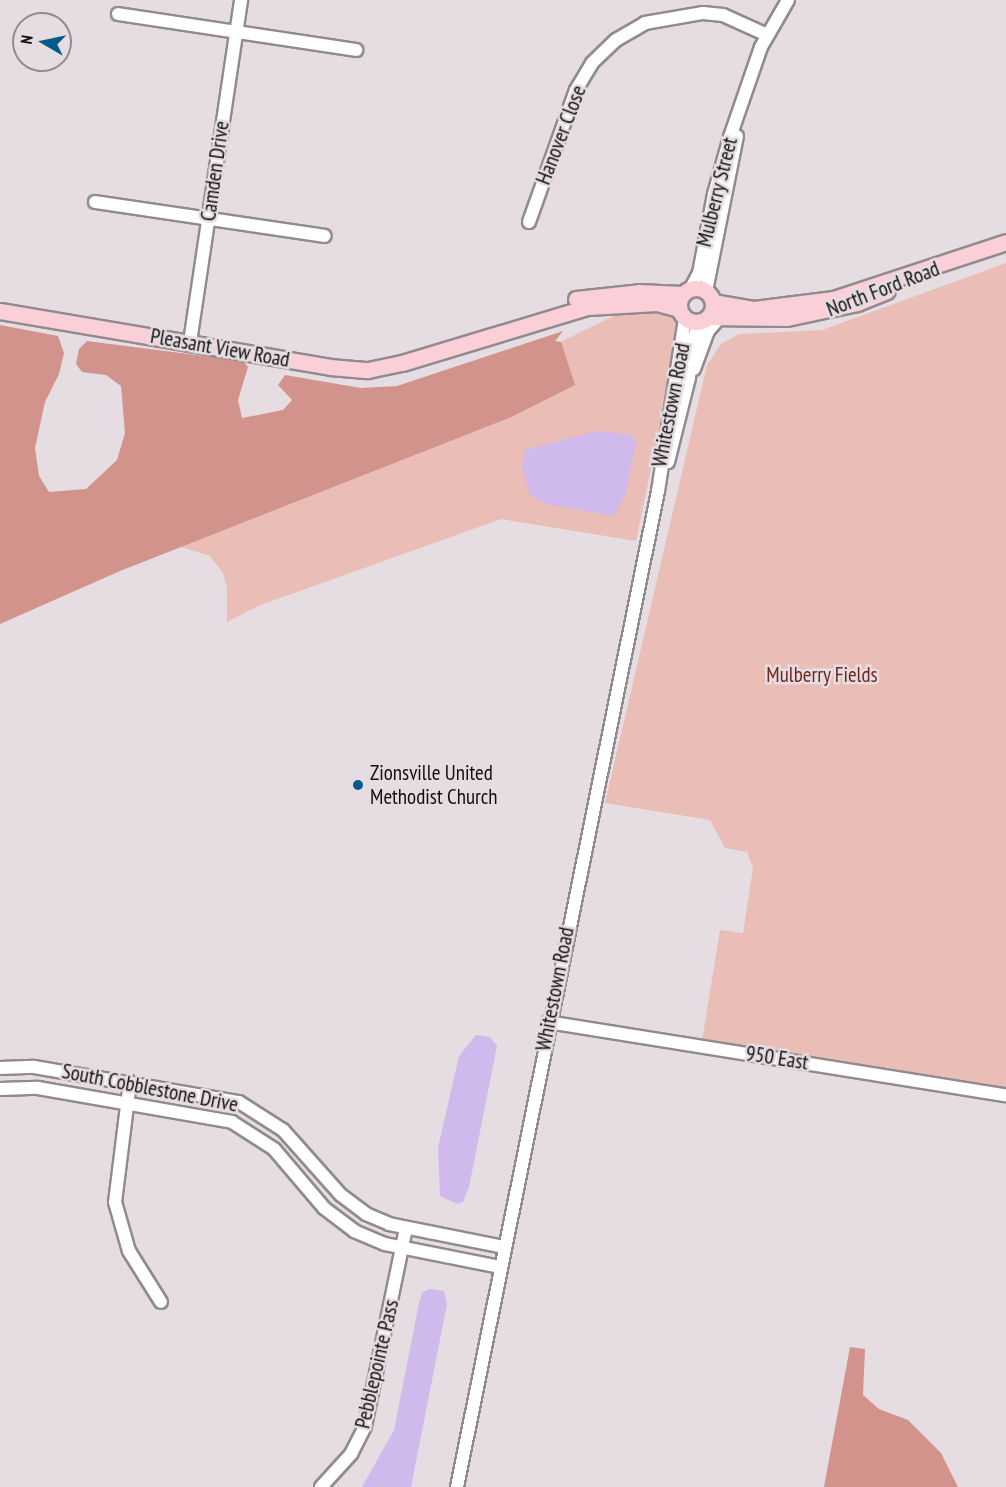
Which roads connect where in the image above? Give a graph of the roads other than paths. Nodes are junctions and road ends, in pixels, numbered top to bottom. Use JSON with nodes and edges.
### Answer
{"nodes":[{"id":1,"x":241,"y":0,"type":"edge"},
{"id":2,"x":788,"y":0,"type":"edge"},
{"id":3,"x":118,"y":14,"type":"dead end"},
{"id":4,"x":236,"y":33,"type":"junction"},
{"id":5,"x":767,"y":35,"type":"junction"},
{"id":6,"x":356,"y":50,"type":"dead end"},
{"id":7,"x":95,"y":202,"type":"dead end"},
{"id":8,"x":208,"y":219,"type":"junction"},
{"id":9,"x":529,"y":222,"type":"dead end"},
{"id":10,"x":325,"y":236,"type":"dead end"},
{"id":11,"x":1006,"y":242,"type":"edge"},
{"id":12,"x":698,"y":307,"type":"junction"},
{"id":13,"x":0,"y":311,"type":"edge"},
{"id":14,"x":190,"y":342,"type":"junction"},
{"id":15,"x":689,"y":378,"type":"junction"},
{"id":16,"x":658,"y":491,"type":"junction"},
{"id":17,"x":548,"y":1022,"type":"junction"},
{"id":18,"x":0,"y":1068,"type":"edge"},
{"id":19,"x":130,"y":1082,"type":"junction"},
{"id":20,"x":0,"y":1089,"type":"edge"},
{"id":21,"x":1006,"y":1095,"type":"edge"},
{"id":22,"x":127,"y":1102,"type":"junction"},
{"id":23,"x":406,"y":1228,"type":"junction"},
{"id":24,"x":504,"y":1247,"type":"junction"},
{"id":25,"x":402,"y":1248,"type":"junction"},
{"id":26,"x":500,"y":1267,"type":"junction"},
{"id":27,"x":160,"y":1302,"type":"dead end"},
{"id":28,"x":321,"y":1487,"type":"edge"},
{"id":29,"x":457,"y":1487,"type":"edge"}],
"edges":[{"from":1,"to":4,"type":"street","name":"Camden Drive"},
{"from":2,"to":5,"type":"street","name":"Mulberry Street"},
{"from":3,"to":4,"type":"street"},
{"from":4,"to":6,"type":"street"},
{"from":4,"to":8,"type":"street","name":"Camden Drive"},
{"from":5,"to":9,"type":"street","name":"Hanover Close"},
{"from":5,"to":12,"type":"street","name":"Mulberry Street"},
{"from":7,"to":8,"type":"street"},
{"from":8,"to":10,"type":"street"},
{"from":8,"to":14,"type":"street","name":"Camden Drive"},
{"from":11,"to":12,"type":"main road","name":"North Ford Road"},
{"from":12,"to":14,"type":"main road","name":"Pleasant View Road"},
{"from":12,"to":15,"type":"street","name":"Whitestown Road"},
{"from":12,"to":15,"type":"street","name":"Whitestown Road"},
{"from":12,"to":16,"type":"street","name":"Whitestown Road"},
{"from":13,"to":14,"type":"main road","name":"Pleasant View Road"},
{"from":15,"to":16,"type":"street","name":"Whitestown Road"},
{"from":16,"to":17,"type":"street","name":"Whitestown Road"},
{"from":17,"to":21,"type":"street","name":"950 East"},
{"from":17,"to":24,"type":"street","name":"Whitestown Road"},
{"from":18,"to":19,"type":"street","name":"South Cobblestone Drive"},
{"from":19,"to":22,"type":"street"},
{"from":19,"to":23,"type":"street","name":"South Cobblestone Drive"},
{"from":20,"to":22,"type":"street","name":"South Cobblestone Drive"},
{"from":22,"to":25,"type":"street","name":"South Cobblestone Drive"},
{"from":22,"to":27,"type":"street"},
{"from":23,"to":24,"type":"street","name":"South Cobblestone Drive"},
{"from":23,"to":25,"type":"street","name":"Pebblepointe Pass"},
{"from":24,"to":26,"type":"street","name":"Whitestown Road"},
{"from":25,"to":26,"type":"street","name":"South Cobblestone Drive"},
{"from":25,"to":28,"type":"street","name":"Pebblepointe Pass"},
{"from":26,"to":29,"type":"street","name":"Whitestown Road"}]}
